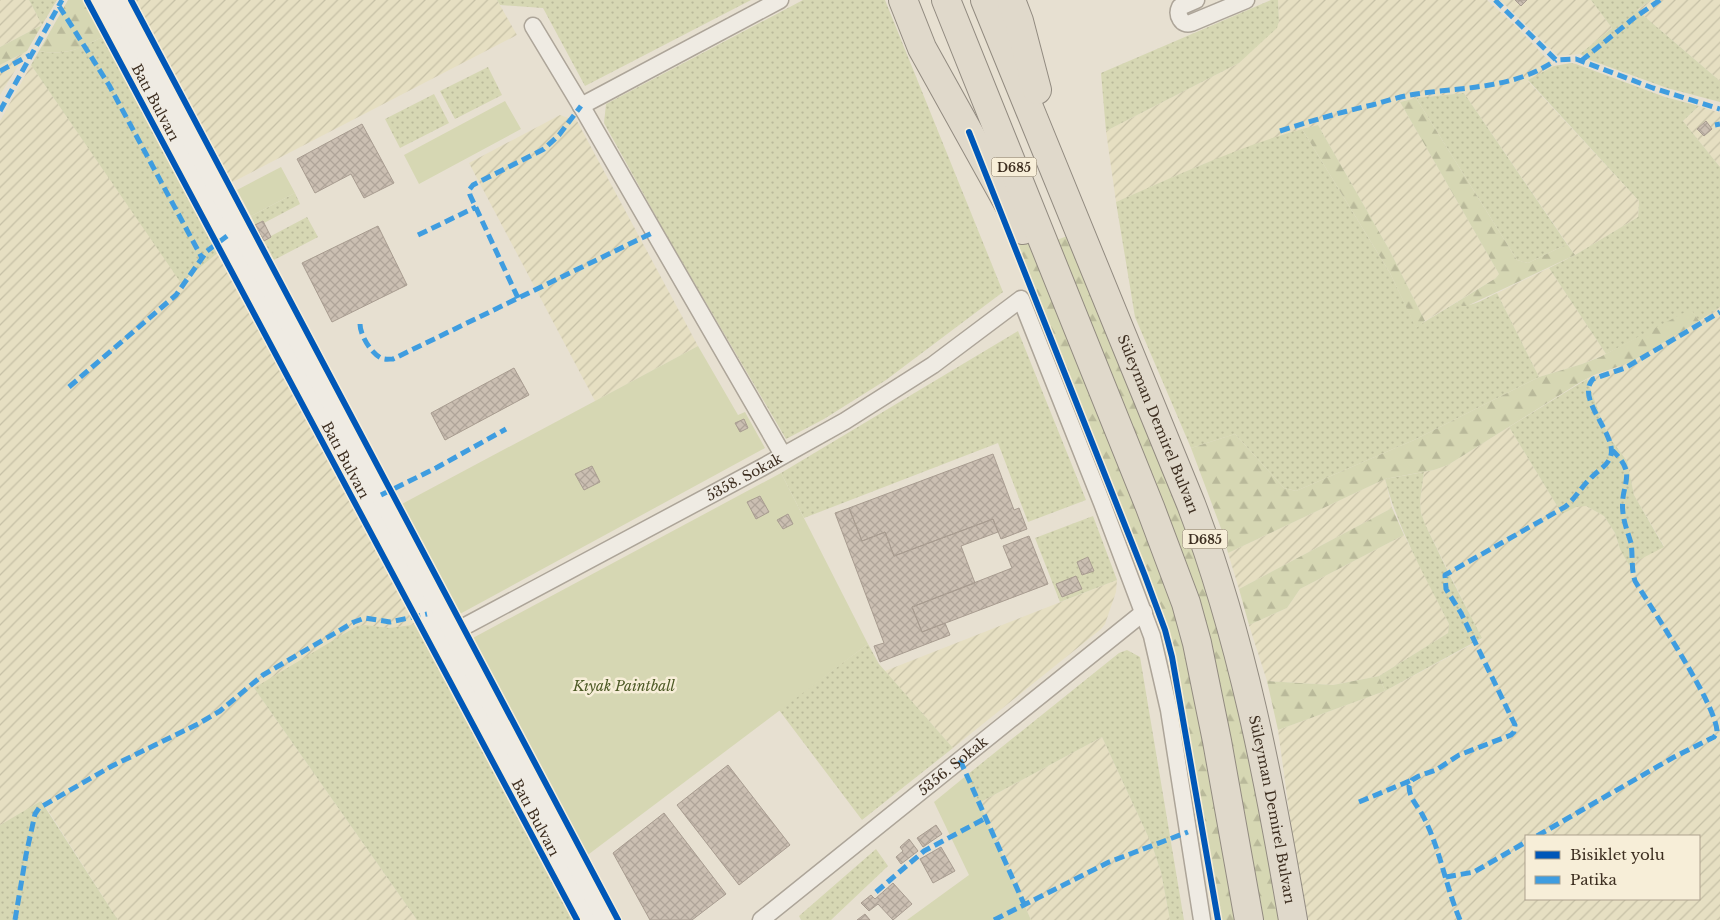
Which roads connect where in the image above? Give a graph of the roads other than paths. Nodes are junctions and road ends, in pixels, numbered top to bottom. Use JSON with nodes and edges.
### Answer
{"nodes":[{"id":1,"x":101,"y":0,"type":"edge"},
{"id":2,"x":118,"y":0,"type":"edge"},
{"id":3,"x":780,"y":0,"type":"edge"},
{"id":4,"x":903,"y":0,"type":"edge"},
{"id":5,"x":946,"y":0,"type":"edge"},
{"id":6,"x":985,"y":0,"type":"edge"},
{"id":7,"x":1012,"y":0,"type":"edge"},
{"id":8,"x":1196,"y":0,"type":"edge"},
{"id":9,"x":1246,"y":0,"type":"edge"},
{"id":10,"x":533,"y":26,"type":"dead end"},
{"id":11,"x":581,"y":106,"type":"junction"},
{"id":12,"x":1057,"y":176,"type":"junction"},
{"id":13,"x":1081,"y":334,"type":"junction"},
{"id":14,"x":783,"y":455,"type":"junction"},
{"id":15,"x":1144,"y":612,"type":"junction"},
{"id":16,"x":454,"y":632,"type":"junction"},
{"id":17,"x":590,"y":920,"type":"edge"},
{"id":18,"x":607,"y":920,"type":"edge"},
{"id":19,"x":761,"y":920,"type":"edge"},
{"id":20,"x":1202,"y":920,"type":"edge"},
{"id":21,"x":1249,"y":920,"type":"edge"},
{"id":22,"x":1293,"y":920,"type":"edge"}],
"edges":[{"from":1,"to":17,"type":"street","name":"Batı Bulvarı"},
{"from":2,"to":16,"type":"street","name":"Batı Bulvarı"},
{"from":3,"to":11,"type":"street"},
{"from":4,"to":13,"type":"highway"},
{"from":5,"to":13,"type":"highway","number":"D685"},
{"from":6,"to":12,"type":"highway","name":"Süleyman Demirel Bulvarı","number":"D685"},
{"from":7,"to":12,"type":"highway"},
{"from":8,"to":9,"type":"street"},
{"from":10,"to":11,"type":"street"},
{"from":11,"to":14,"type":"street"},
{"from":12,"to":22,"type":"highway","name":"Süleyman Demirel Bulvarı","number":"D685"},
{"from":13,"to":21,"type":"highway","number":"D685"},
{"from":14,"to":15,"type":"street","name":"5358. Sokak"},
{"from":14,"to":16,"type":"street","name":"5358. Sokak"},
{"from":15,"to":19,"type":"street","name":"5356. Sokak"},
{"from":15,"to":20,"type":"street"},
{"from":16,"to":18,"type":"street","name":"Batı Bulvarı"}]}
